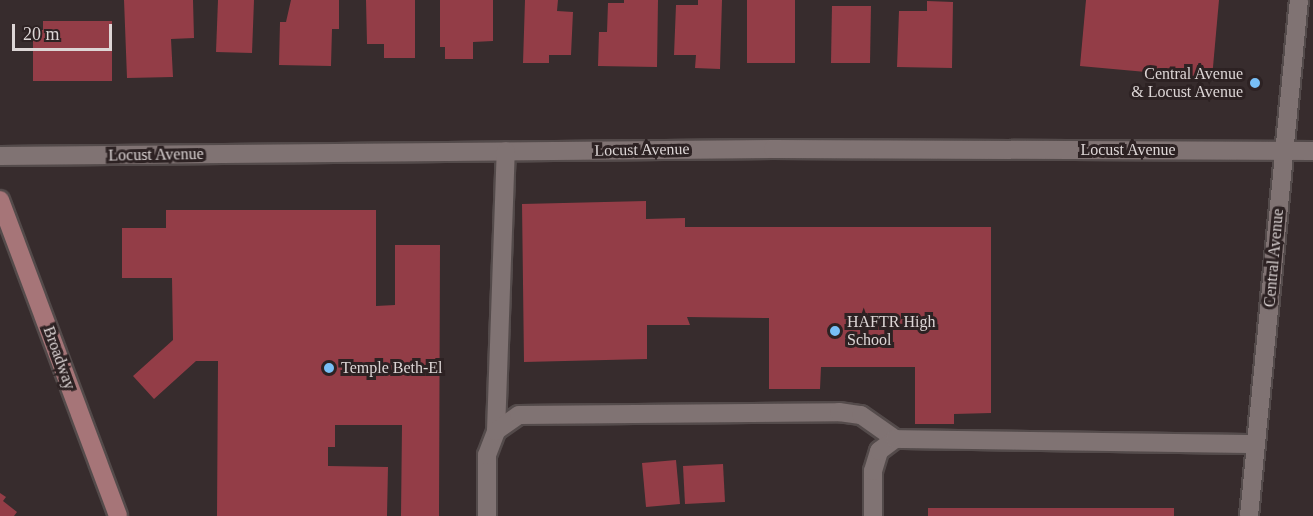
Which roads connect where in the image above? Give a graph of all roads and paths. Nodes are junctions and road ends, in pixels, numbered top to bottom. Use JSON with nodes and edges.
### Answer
{"nodes":[{"id":1,"x":1299,"y":0,"type":"edge"},
{"id":2,"x":506,"y":151,"type":"junction"},
{"id":3,"x":1284,"y":151,"type":"junction"},
{"id":4,"x":1313,"y":151,"type":"edge"},
{"id":5,"x":0,"y":156,"type":"edge"},
{"id":6,"x":0,"y":200,"type":"edge"},
{"id":7,"x":496,"y":431,"type":"junction"},
{"id":8,"x":895,"y":439,"type":"junction"},
{"id":9,"x":1256,"y":444,"type":"junction"},
{"id":10,"x":118,"y":516,"type":"edge"},
{"id":11,"x":487,"y":516,"type":"edge"},
{"id":12,"x":873,"y":516,"type":"edge"},
{"id":13,"x":1249,"y":516,"type":"edge"}],
"edges":[{"from":1,"to":3,"type":"street","name":"Central Avenue"},
{"from":2,"to":3,"type":"street","name":"Locust Avenue"},
{"from":2,"to":5,"type":"street","name":"Locust Avenue"},
{"from":2,"to":7,"type":"street"},
{"from":3,"to":4,"type":"street","name":"Locust Avenue"},
{"from":3,"to":9,"type":"street","name":"Central Avenue"},
{"from":6,"to":10,"type":"main road","name":"Broadway"},
{"from":7,"to":8,"type":"street"},
{"from":7,"to":11,"type":"street"},
{"from":8,"to":9,"type":"street"},
{"from":8,"to":12,"type":"street"},
{"from":9,"to":13,"type":"street","name":"Central Avenue"}]}
